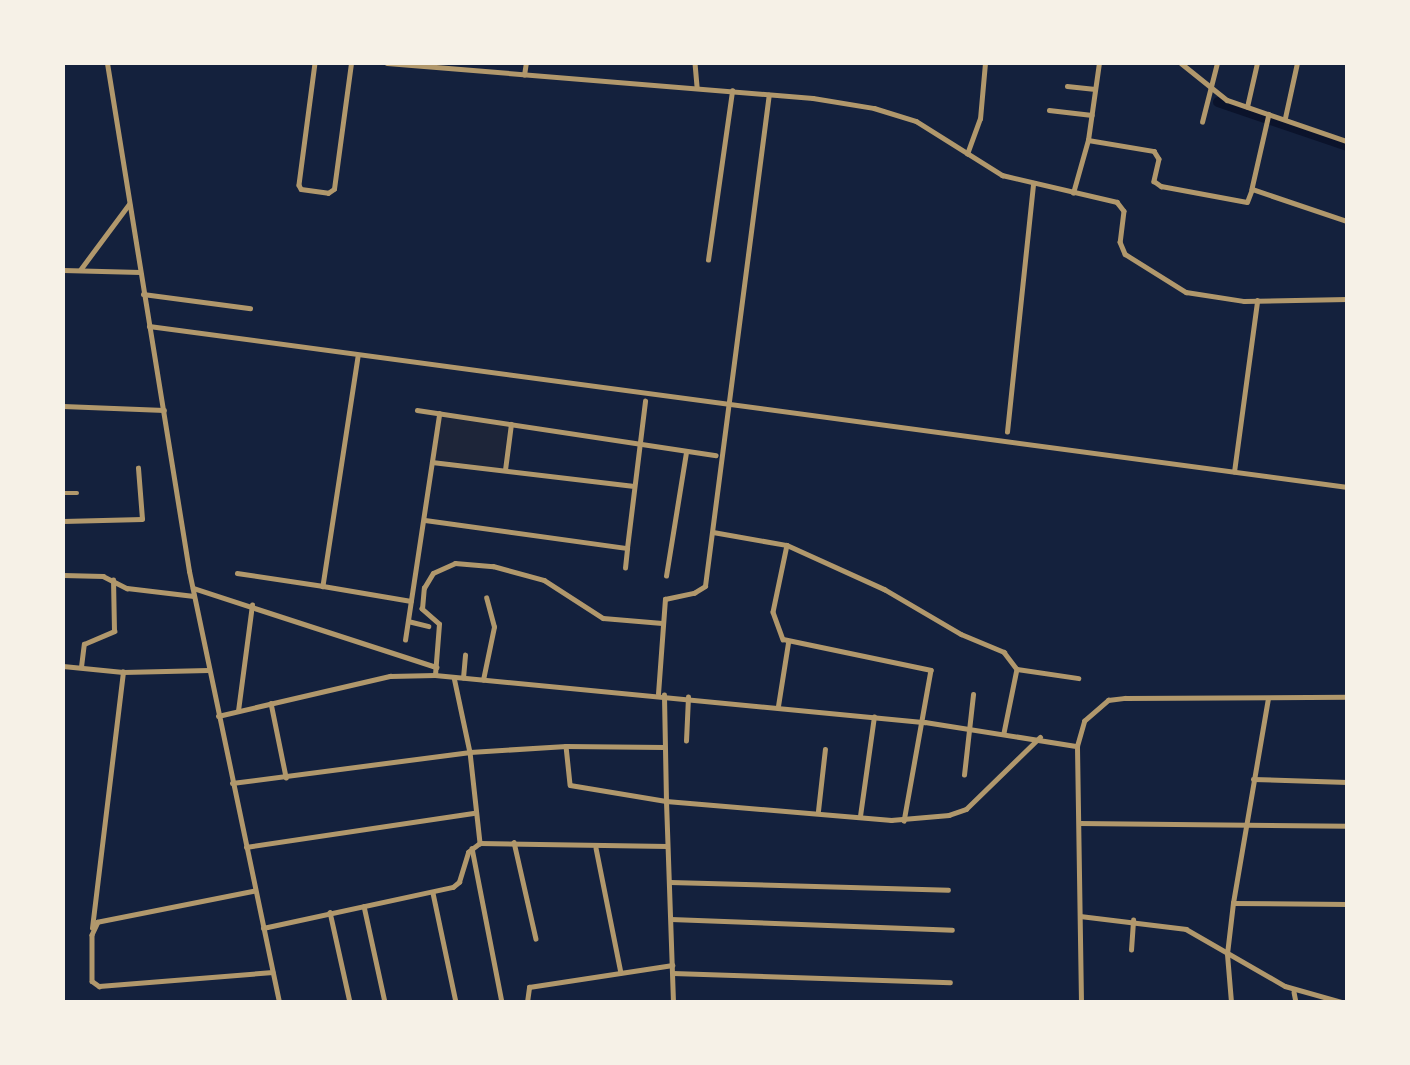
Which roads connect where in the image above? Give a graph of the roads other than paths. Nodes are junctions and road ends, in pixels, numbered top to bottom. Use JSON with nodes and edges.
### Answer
{"nodes":[{"id":1,"x":107,"y":63,"type":"edge"},
{"id":2,"x":315,"y":63,"type":"edge"},
{"id":3,"x":351,"y":63,"type":"edge"},
{"id":4,"x":387,"y":63,"type":"edge"},
{"id":5,"x":526,"y":63,"type":"edge"},
{"id":6,"x":695,"y":63,"type":"edge"},
{"id":7,"x":985,"y":63,"type":"edge"},
{"id":8,"x":1099,"y":63,"type":"edge"},
{"id":9,"x":1181,"y":63,"type":"edge"},
{"id":10,"x":1217,"y":63,"type":"edge"},
{"id":11,"x":1257,"y":63,"type":"edge"},
{"id":12,"x":1297,"y":63,"type":"edge"},
{"id":13,"x":428,"y":64,"type":"edge"},
{"id":14,"x":524,"y":75,"type":"junction"},
{"id":15,"x":1067,"y":86,"type":"dead end"},
{"id":16,"x":697,"y":88,"type":"junction"},
{"id":17,"x":1095,"y":89,"type":"junction"},
{"id":18,"x":1211,"y":90,"type":"junction"},
{"id":19,"x":732,"y":91,"type":"junction"},
{"id":20,"x":769,"y":94,"type":"junction"},
{"id":21,"x":1247,"y":107,"type":"junction"},
{"id":22,"x":1049,"y":110,"type":"dead end"},
{"id":23,"x":1091,"y":116,"type":"junction"},
{"id":24,"x":1268,"y":118,"type":"junction"},
{"id":25,"x":1285,"y":118,"type":"junction"},
{"id":26,"x":1202,"y":122,"type":"dead end"},
{"id":27,"x":1088,"y":140,"type":"junction"},
{"id":28,"x":1347,"y":141,"type":"edge"},
{"id":29,"x":967,"y":154,"type":"junction"},
{"id":30,"x":1033,"y":183,"type":"junction"},
{"id":31,"x":1252,"y":189,"type":"junction"},
{"id":32,"x":1073,"y":193,"type":"junction"},
{"id":33,"x":129,"y":204,"type":"junction"},
{"id":34,"x":1347,"y":221,"type":"edge"},
{"id":35,"x":708,"y":260,"type":"dead end"},
{"id":36,"x":63,"y":270,"type":"edge"},
{"id":37,"x":80,"y":270,"type":"junction"},
{"id":38,"x":140,"y":272,"type":"junction"},
{"id":39,"x":143,"y":294,"type":"junction"},
{"id":40,"x":1347,"y":299,"type":"edge"},
{"id":41,"x":1257,"y":301,"type":"junction"},
{"id":42,"x":250,"y":308,"type":"dead end"},
{"id":43,"x":149,"y":326,"type":"junction"},
{"id":44,"x":358,"y":357,"type":"junction"},
{"id":45,"x":645,"y":401,"type":"dead end"},
{"id":46,"x":63,"y":405,"type":"edge"},
{"id":47,"x":730,"y":406,"type":"junction"},
{"id":48,"x":164,"y":410,"type":"junction"},
{"id":49,"x":417,"y":410,"type":"dead end"},
{"id":50,"x":439,"y":414,"type":"junction"},
{"id":51,"x":511,"y":424,"type":"junction"},
{"id":52,"x":1007,"y":432,"type":"dead end"},
{"id":53,"x":638,"y":444,"type":"junction"},
{"id":54,"x":686,"y":452,"type":"junction"},
{"id":55,"x":716,"y":454,"type":"dead end"},
{"id":56,"x":432,"y":463,"type":"junction"},
{"id":57,"x":138,"y":468,"type":"dead end"},
{"id":58,"x":505,"y":470,"type":"junction"},
{"id":59,"x":1234,"y":472,"type":"junction"},
{"id":60,"x":632,"y":486,"type":"junction"},
{"id":61,"x":1347,"y":487,"type":"edge"},
{"id":62,"x":77,"y":492,"type":"dead end"},
{"id":63,"x":63,"y":493,"type":"edge"},
{"id":64,"x":425,"y":520,"type":"junction"},
{"id":65,"x":63,"y":522,"type":"edge"},
{"id":66,"x":713,"y":533,"type":"junction"},
{"id":67,"x":787,"y":545,"type":"junction"},
{"id":68,"x":627,"y":548,"type":"junction"},
{"id":69,"x":625,"y":568,"type":"dead end"},
{"id":70,"x":237,"y":573,"type":"dead end"},
{"id":71,"x":63,"y":575,"type":"edge"},
{"id":72,"x":666,"y":576,"type":"dead end"},
{"id":73,"x":113,"y":580,"type":"junction"},
{"id":74,"x":323,"y":586,"type":"junction"},
{"id":75,"x":193,"y":588,"type":"junction"},
{"id":76,"x":194,"y":596,"type":"junction"},
{"id":77,"x":486,"y":598,"type":"dead end"},
{"id":78,"x":411,"y":601,"type":"junction"},
{"id":79,"x":252,"y":605,"type":"junction"},
{"id":80,"x":408,"y":621,"type":"junction"},
{"id":81,"x":662,"y":623,"type":"junction"},
{"id":82,"x":428,"y":626,"type":"dead end"},
{"id":83,"x":405,"y":640,"type":"dead end"},
{"id":84,"x":788,"y":643,"type":"junction"},
{"id":85,"x":465,"y":655,"type":"dead end"},
{"id":86,"x":63,"y":666,"type":"edge"},
{"id":87,"x":81,"y":667,"type":"junction"},
{"id":88,"x":436,"y":667,"type":"junction"},
{"id":89,"x":1017,"y":669,"type":"junction"},
{"id":90,"x":208,"y":670,"type":"junction"},
{"id":91,"x":123,"y":672,"type":"junction"},
{"id":92,"x":435,"y":675,"type":"junction"},
{"id":93,"x":454,"y":677,"type":"junction"},
{"id":94,"x":463,"y":678,"type":"junction"},
{"id":95,"x":1078,"y":678,"type":"dead end"},
{"id":96,"x":483,"y":680,"type":"junction"},
{"id":97,"x":661,"y":694,"type":"junction"},
{"id":98,"x":974,"y":695,"type":"dead end"},
{"id":99,"x":688,"y":697,"type":"junction"},
{"id":100,"x":1347,"y":697,"type":"edge"},
{"id":101,"x":1268,"y":699,"type":"junction"},
{"id":102,"x":271,"y":703,"type":"junction"},
{"id":103,"x":778,"y":706,"type":"junction"},
{"id":104,"x":238,"y":711,"type":"junction"},
{"id":105,"x":218,"y":716,"type":"junction"},
{"id":106,"x":874,"y":717,"type":"junction"},
{"id":107,"x":925,"y":722,"type":"junction"},
{"id":108,"x":969,"y":729,"type":"junction"},
{"id":109,"x":1004,"y":733,"type":"junction"},
{"id":110,"x":1042,"y":738,"type":"junction"},
{"id":111,"x":686,"y":741,"type":"dead end"},
{"id":112,"x":566,"y":746,"type":"junction"},
{"id":113,"x":1077,"y":746,"type":"junction"},
{"id":114,"x":664,"y":747,"type":"junction"},
{"id":115,"x":825,"y":748,"type":"dead end"},
{"id":116,"x":470,"y":752,"type":"junction"},
{"id":117,"x":964,"y":775,"type":"dead end"},
{"id":118,"x":286,"y":777,"type":"junction"},
{"id":119,"x":1254,"y":779,"type":"junction"},
{"id":120,"x":1347,"y":782,"type":"edge"},
{"id":121,"x":232,"y":783,"type":"junction"},
{"id":122,"x":666,"y":801,"type":"junction"},
{"id":123,"x":818,"y":811,"type":"junction"},
{"id":124,"x":474,"y":813,"type":"junction"},
{"id":125,"x":859,"y":816,"type":"junction"},
{"id":126,"x":904,"y":821,"type":"junction"},
{"id":127,"x":1079,"y":823,"type":"junction"},
{"id":128,"x":1245,"y":824,"type":"junction"},
{"id":129,"x":1347,"y":826,"type":"edge"},
{"id":130,"x":514,"y":842,"type":"junction"},
{"id":131,"x":480,"y":843,"type":"junction"},
{"id":132,"x":667,"y":846,"type":"junction"},
{"id":133,"x":245,"y":847,"type":"junction"},
{"id":134,"x":471,"y":847,"type":"junction"},
{"id":135,"x":596,"y":848,"type":"junction"},
{"id":136,"x":670,"y":882,"type":"junction"},
{"id":137,"x":948,"y":890,"type":"dead end"},
{"id":138,"x":255,"y":891,"type":"junction"},
{"id":139,"x":433,"y":893,"type":"junction"},
{"id":140,"x":1233,"y":903,"type":"junction"},
{"id":141,"x":1347,"y":904,"type":"edge"},
{"id":142,"x":364,"y":906,"type":"junction"},
{"id":143,"x":330,"y":912,"type":"junction"},
{"id":144,"x":1080,"y":916,"type":"junction"},
{"id":145,"x":671,"y":919,"type":"junction"},
{"id":146,"x":1133,"y":920,"type":"junction"},
{"id":147,"x":263,"y":928,"type":"junction"},
{"id":148,"x":953,"y":930,"type":"dead end"},
{"id":149,"x":92,"y":935,"type":"junction"},
{"id":150,"x":536,"y":939,"type":"dead end"},
{"id":151,"x":1131,"y":950,"type":"dead end"},
{"id":152,"x":1227,"y":954,"type":"junction"},
{"id":153,"x":672,"y":965,"type":"junction"},
{"id":154,"x":272,"y":972,"type":"junction"},
{"id":155,"x":621,"y":973,"type":"junction"},
{"id":156,"x":673,"y":973,"type":"junction"},
{"id":157,"x":950,"y":982,"type":"dead end"},
{"id":158,"x":1294,"y":991,"type":"junction"},
{"id":159,"x":279,"y":1002,"type":"edge"},
{"id":160,"x":349,"y":1002,"type":"edge"},
{"id":161,"x":385,"y":1002,"type":"edge"},
{"id":162,"x":456,"y":1002,"type":"edge"},
{"id":163,"x":502,"y":1002,"type":"edge"},
{"id":164,"x":527,"y":1002,"type":"edge"},
{"id":165,"x":674,"y":1002,"type":"edge"},
{"id":166,"x":1081,"y":1002,"type":"edge"},
{"id":167,"x":1231,"y":1002,"type":"edge"},
{"id":168,"x":1296,"y":1002,"type":"edge"},
{"id":169,"x":1342,"y":1002,"type":"edge"}],
"edges":[{"from":1,"to":33,"type":"street"},
{"from":2,"to":3,"type":"street"},
{"from":4,"to":13,"type":"street"},
{"from":5,"to":14,"type":"street"},
{"from":6,"to":16,"type":"street"},
{"from":7,"to":29,"type":"street"},
{"from":8,"to":17,"type":"street"},
{"from":9,"to":18,"type":"street"},
{"from":10,"to":18,"type":"street"},
{"from":11,"to":21,"type":"street"},
{"from":12,"to":25,"type":"street"},
{"from":13,"to":14,"type":"street"},
{"from":14,"to":16,"type":"street"},
{"from":15,"to":17,"type":"street"},
{"from":16,"to":19,"type":"street"},
{"from":17,"to":23,"type":"street"},
{"from":18,"to":21,"type":"street"},
{"from":18,"to":26,"type":"street"},
{"from":19,"to":20,"type":"street"},
{"from":19,"to":35,"type":"street"},
{"from":20,"to":29,"type":"street"},
{"from":20,"to":47,"type":"street"},
{"from":21,"to":24,"type":"street"},
{"from":22,"to":23,"type":"street"},
{"from":23,"to":27,"type":"street"},
{"from":24,"to":25,"type":"street"},
{"from":24,"to":31,"type":"street"},
{"from":25,"to":28,"type":"street"},
{"from":27,"to":31,"type":"street"},
{"from":27,"to":32,"type":"street"},
{"from":29,"to":30,"type":"street"},
{"from":30,"to":32,"type":"street"},
{"from":30,"to":52,"type":"street"},
{"from":31,"to":34,"type":"street"},
{"from":32,"to":41,"type":"street"},
{"from":33,"to":37,"type":"street"},
{"from":33,"to":38,"type":"street"},
{"from":36,"to":37,"type":"street"},
{"from":37,"to":38,"type":"street"},
{"from":38,"to":39,"type":"street"},
{"from":39,"to":42,"type":"street"},
{"from":39,"to":43,"type":"street"},
{"from":40,"to":41,"type":"street"},
{"from":41,"to":59,"type":"street"},
{"from":43,"to":44,"type":"street"},
{"from":43,"to":48,"type":"street"},
{"from":44,"to":47,"type":"street"},
{"from":44,"to":74,"type":"street"},
{"from":45,"to":53,"type":"street"},
{"from":46,"to":48,"type":"street"},
{"from":47,"to":59,"type":"street"},
{"from":47,"to":66,"type":"street"},
{"from":48,"to":75,"type":"street"},
{"from":49,"to":50,"type":"street"},
{"from":50,"to":51,"type":"street"},
{"from":50,"to":56,"type":"street"},
{"from":51,"to":53,"type":"street"},
{"from":51,"to":58,"type":"street"},
{"from":53,"to":54,"type":"street"},
{"from":53,"to":60,"type":"street"},
{"from":54,"to":55,"type":"street"},
{"from":54,"to":72,"type":"street"},
{"from":56,"to":58,"type":"street"},
{"from":56,"to":64,"type":"street"},
{"from":57,"to":65,"type":"street"},
{"from":58,"to":60,"type":"street"},
{"from":59,"to":61,"type":"street"},
{"from":60,"to":68,"type":"street"},
{"from":62,"to":63,"type":"street"},
{"from":64,"to":68,"type":"street"},
{"from":64,"to":78,"type":"street"},
{"from":66,"to":67,"type":"street"},
{"from":66,"to":81,"type":"street"},
{"from":67,"to":84,"type":"street"},
{"from":67,"to":89,"type":"street"},
{"from":68,"to":69,"type":"street"},
{"from":70,"to":74,"type":"street"},
{"from":71,"to":73,"type":"street"},
{"from":73,"to":76,"type":"street"},
{"from":73,"to":87,"type":"street"},
{"from":74,"to":78,"type":"street"},
{"from":75,"to":76,"type":"street"},
{"from":75,"to":79,"type":"street"},
{"from":76,"to":90,"type":"street"},
{"from":77,"to":96,"type":"street"},
{"from":78,"to":80,"type":"street"},
{"from":79,"to":88,"type":"street"},
{"from":79,"to":104,"type":"street"},
{"from":80,"to":82,"type":"street"},
{"from":80,"to":83,"type":"street"},
{"from":81,"to":88,"type":"street"},
{"from":81,"to":97,"type":"street"},
{"from":84,"to":103,"type":"street"},
{"from":84,"to":107,"type":"street"},
{"from":85,"to":94,"type":"street"},
{"from":86,"to":87,"type":"street"},
{"from":87,"to":91,"type":"street"},
{"from":88,"to":92,"type":"street"},
{"from":89,"to":95,"type":"street"},
{"from":89,"to":109,"type":"street"},
{"from":90,"to":91,"type":"street"},
{"from":90,"to":105,"type":"street"},
{"from":91,"to":149,"type":"street"},
{"from":92,"to":93,"type":"street"},
{"from":92,"to":102,"type":"street"},
{"from":93,"to":94,"type":"street"},
{"from":93,"to":116,"type":"street"},
{"from":94,"to":96,"type":"street"},
{"from":96,"to":97,"type":"street"},
{"from":97,"to":99,"type":"street"},
{"from":97,"to":114,"type":"street"},
{"from":98,"to":108,"type":"street"},
{"from":99,"to":103,"type":"street"},
{"from":99,"to":111,"type":"street"},
{"from":100,"to":101,"type":"street"},
{"from":101,"to":113,"type":"street"},
{"from":101,"to":119,"type":"street"},
{"from":102,"to":104,"type":"street"},
{"from":102,"to":118,"type":"street"},
{"from":103,"to":106,"type":"street"},
{"from":104,"to":105,"type":"street"},
{"from":105,"to":121,"type":"street"},
{"from":106,"to":107,"type":"street"},
{"from":106,"to":125,"type":"street"},
{"from":107,"to":108,"type":"street"},
{"from":107,"to":126,"type":"street"},
{"from":108,"to":109,"type":"street"},
{"from":108,"to":117,"type":"street"},
{"from":109,"to":110,"type":"street"},
{"from":110,"to":113,"type":"street"},
{"from":110,"to":126,"type":"street"},
{"from":112,"to":114,"type":"street"},
{"from":112,"to":116,"type":"street"},
{"from":112,"to":122,"type":"street"},
{"from":113,"to":127,"type":"street"},
{"from":114,"to":122,"type":"street"},
{"from":115,"to":123,"type":"street"},
{"from":116,"to":118,"type":"street"},
{"from":116,"to":124,"type":"street"},
{"from":118,"to":121,"type":"street"},
{"from":119,"to":120,"type":"street"},
{"from":119,"to":128,"type":"street"},
{"from":121,"to":133,"type":"street"},
{"from":122,"to":123,"type":"street"},
{"from":122,"to":132,"type":"street"},
{"from":123,"to":125,"type":"street"},
{"from":124,"to":131,"type":"street"},
{"from":124,"to":133,"type":"street"},
{"from":125,"to":126,"type":"street"},
{"from":127,"to":128,"type":"street"},
{"from":127,"to":144,"type":"street"},
{"from":128,"to":129,"type":"street"},
{"from":128,"to":140,"type":"street"},
{"from":130,"to":131,"type":"street"},
{"from":130,"to":135,"type":"street"},
{"from":130,"to":150,"type":"street"},
{"from":131,"to":134,"type":"street"},
{"from":132,"to":135,"type":"street"},
{"from":132,"to":136,"type":"street"},
{"from":133,"to":138,"type":"street"},
{"from":134,"to":139,"type":"street"},
{"from":134,"to":163,"type":"street"},
{"from":135,"to":155,"type":"street"},
{"from":136,"to":137,"type":"street"},
{"from":136,"to":145,"type":"street"},
{"from":138,"to":147,"type":"street"},
{"from":138,"to":149,"type":"street"},
{"from":139,"to":142,"type":"street"},
{"from":139,"to":162,"type":"street"},
{"from":140,"to":141,"type":"street"},
{"from":140,"to":152,"type":"street"},
{"from":142,"to":143,"type":"street"},
{"from":142,"to":161,"type":"street"},
{"from":143,"to":147,"type":"street"},
{"from":143,"to":160,"type":"street"},
{"from":144,"to":146,"type":"street"},
{"from":144,"to":166,"type":"street"},
{"from":145,"to":148,"type":"street"},
{"from":145,"to":153,"type":"street"},
{"from":146,"to":151,"type":"street"},
{"from":146,"to":152,"type":"street"},
{"from":147,"to":154,"type":"street"},
{"from":149,"to":154,"type":"street"},
{"from":152,"to":158,"type":"street"},
{"from":152,"to":167,"type":"street"},
{"from":153,"to":155,"type":"street"},
{"from":153,"to":156,"type":"street"},
{"from":154,"to":159,"type":"street"},
{"from":155,"to":164,"type":"street"},
{"from":156,"to":157,"type":"street"},
{"from":156,"to":165,"type":"street"},
{"from":158,"to":168,"type":"street"},
{"from":158,"to":169,"type":"street"}]}
